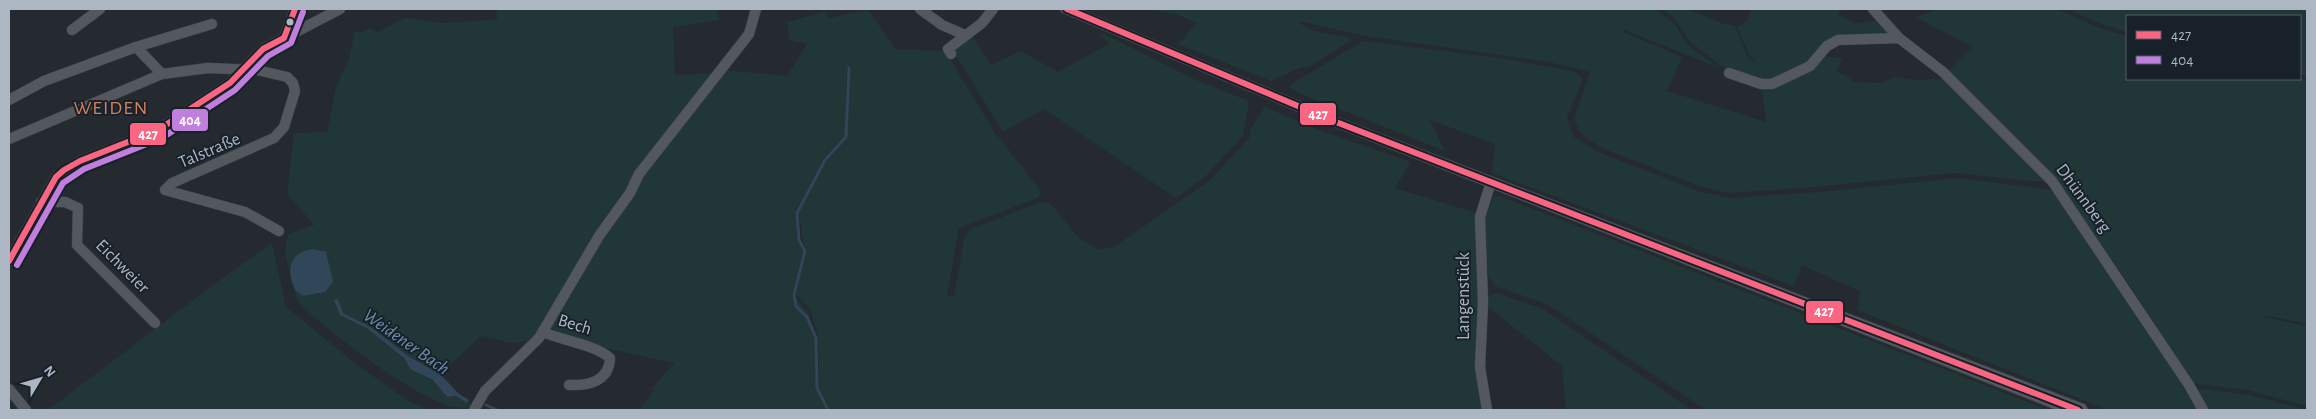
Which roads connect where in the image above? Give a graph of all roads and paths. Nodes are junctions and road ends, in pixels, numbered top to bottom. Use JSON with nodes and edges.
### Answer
{"nodes":[{"id":1,"x":100,"y":9,"type":"edge"},
{"id":2,"x":295,"y":9,"type":"edge"},
{"id":3,"x":340,"y":9,"type":"edge"},
{"id":4,"x":756,"y":9,"type":"edge"},
{"id":5,"x":920,"y":9,"type":"edge"},
{"id":6,"x":993,"y":9,"type":"edge"},
{"id":7,"x":1067,"y":9,"type":"edge"},
{"id":8,"x":1873,"y":9,"type":"edge"},
{"id":9,"x":212,"y":24,"type":"dead end"},
{"id":10,"x":72,"y":30,"type":"dead end"},
{"id":11,"x":965,"y":35,"type":"junction"},
{"id":12,"x":284,"y":38,"type":"junction"},
{"id":13,"x":1900,"y":38,"type":"junction"},
{"id":14,"x":136,"y":47,"type":"junction"},
{"id":15,"x":951,"y":54,"type":"dead end"},
{"id":16,"x":242,"y":70,"type":"junction"},
{"id":17,"x":1729,"y":73,"type":"dead end"},
{"id":18,"x":162,"y":74,"type":"junction"},
{"id":19,"x":9,"y":100,"type":"edge"},
{"id":20,"x":9,"y":139,"type":"edge"},
{"id":21,"x":1491,"y":182,"type":"junction"},
{"id":22,"x":41,"y":202,"type":"junction"},
{"id":23,"x":279,"y":231,"type":"dead end"},
{"id":24,"x":9,"y":261,"type":"edge"},
{"id":25,"x":155,"y":322,"type":"dead end"},
{"id":26,"x":543,"y":332,"type":"junction"},
{"id":27,"x":569,"y":385,"type":"dead end"},
{"id":28,"x":9,"y":389,"type":"edge"},
{"id":29,"x":26,"y":410,"type":"edge"},
{"id":30,"x":474,"y":410,"type":"edge"},
{"id":31,"x":1487,"y":410,"type":"edge"},
{"id":32,"x":2078,"y":410,"type":"edge"},
{"id":33,"x":2203,"y":410,"type":"edge"}],
"edges":[{"from":1,"to":10,"type":"street"},
{"from":2,"to":12,"type":"street"},
{"from":3,"to":12,"type":"street"},
{"from":4,"to":26,"type":"street"},
{"from":5,"to":11,"type":"street"},
{"from":6,"to":11,"type":"street"},
{"from":7,"to":21,"type":"main road"},
{"from":8,"to":13,"type":"street","name":"Dhünnberg"},
{"from":9,"to":14,"type":"street"},
{"from":11,"to":15,"type":"street"},
{"from":12,"to":16,"type":"street"},
{"from":13,"to":17,"type":"street"},
{"from":13,"to":33,"type":"street","name":"Dhünnberg"},
{"from":14,"to":18,"type":"street"},
{"from":14,"to":19,"type":"street"},
{"from":16,"to":18,"type":"street"},
{"from":16,"to":22,"type":"street"},
{"from":16,"to":23,"type":"street","name":"Talstraße"},
{"from":18,"to":20,"type":"street"},
{"from":21,"to":31,"type":"street","name":"Langenstück"},
{"from":21,"to":32,"type":"main road"},
{"from":22,"to":24,"type":"street"},
{"from":22,"to":25,"type":"street","name":"Eichweier"},
{"from":26,"to":27,"type":"street","name":"Bech"},
{"from":26,"to":30,"type":"street","name":"Bech"},
{"from":28,"to":29,"type":"street"}]}
